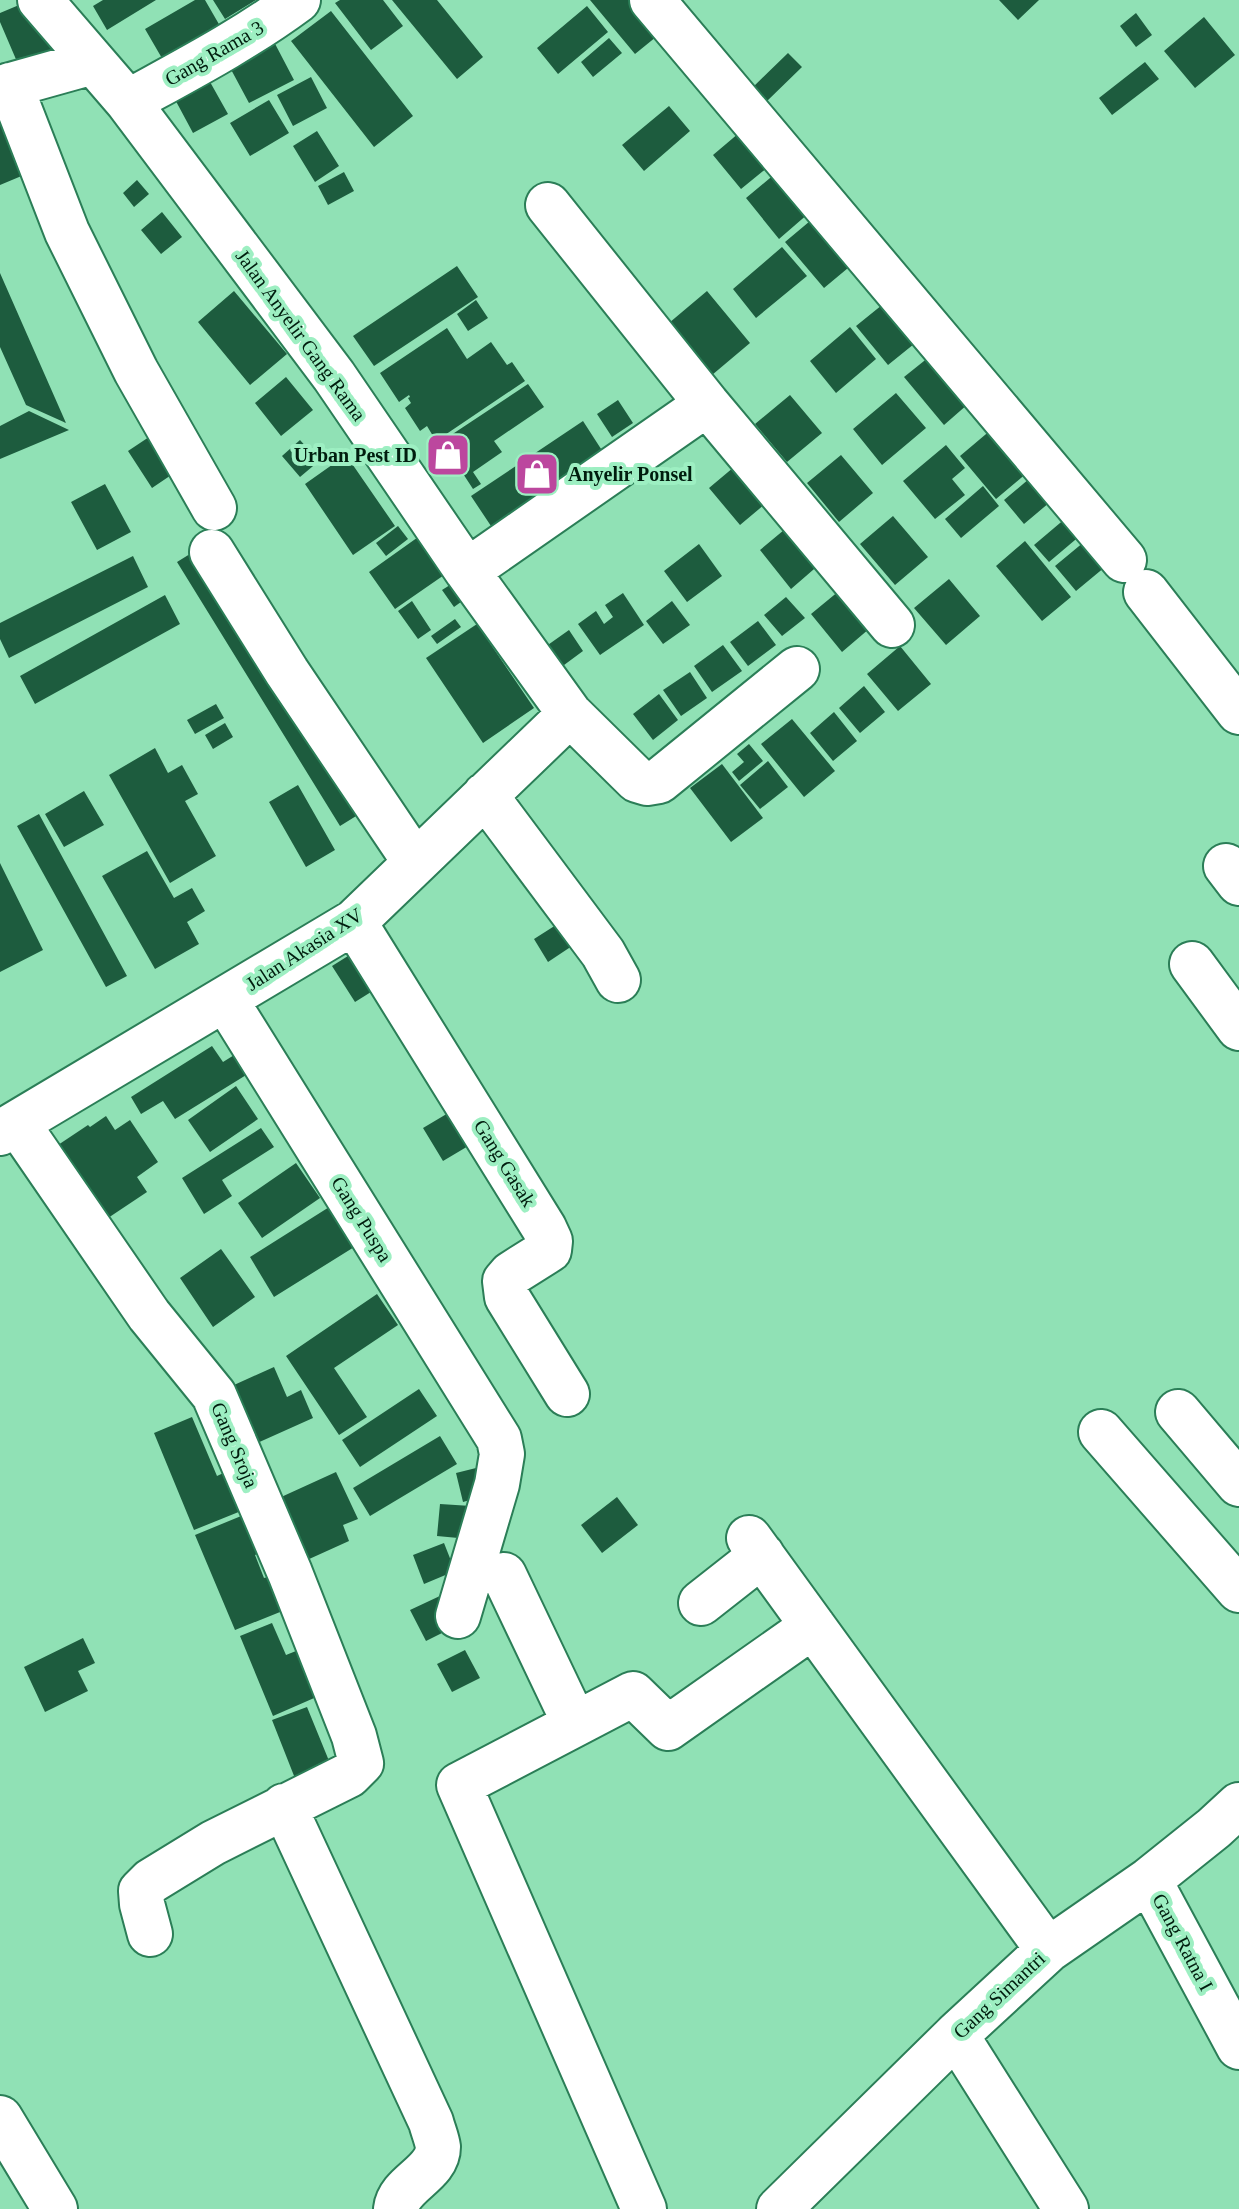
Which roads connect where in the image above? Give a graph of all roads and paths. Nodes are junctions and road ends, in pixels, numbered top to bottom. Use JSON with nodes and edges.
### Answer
{"nodes":[{"id":1,"x":40,"y":0,"type":"edge"},
{"id":2,"x":298,"y":0,"type":"edge"},
{"id":3,"x":652,"y":0,"type":"edge"},
{"id":4,"x":93,"y":62,"type":"junction"},
{"id":5,"x":5,"y":86,"type":"edge"},
{"id":6,"x":128,"y":102,"type":"junction"},
{"id":7,"x":548,"y":205,"type":"dead end"},
{"id":8,"x":707,"y":404,"type":"junction"},
{"id":9,"x":214,"y":508,"type":"dead end"},
{"id":10,"x":212,"y":552,"type":"dead end"},
{"id":11,"x":467,"y":571,"type":"junction"},
{"id":12,"x":892,"y":625,"type":"dead end"},
{"id":13,"x":797,"y":669,"type":"dead end"},
{"id":14,"x":1239,"y":712,"type":"edge"},
{"id":15,"x":570,"y":714,"type":"junction"},
{"id":16,"x":485,"y":795,"type":"junction"},
{"id":17,"x":415,"y":862,"type":"junction"},
{"id":18,"x":354,"y":922,"type":"junction"},
{"id":19,"x":1192,"y":964,"type":"dead end"},
{"id":20,"x":618,"y":980,"type":"dead end"},
{"id":21,"x":225,"y":999,"type":"junction"},
{"id":22,"x":1239,"y":1028,"type":"edge"},
{"id":23,"x":8,"y":1128,"type":"edge"},
{"id":24,"x":567,"y":1394,"type":"dead end"},
{"id":25,"x":1178,"y":1412,"type":"dead end"},
{"id":26,"x":1101,"y":1432,"type":"dead end"},
{"id":27,"x":1239,"y":1484,"type":"edge"},
{"id":28,"x":504,"y":1575,"type":"dead end"},
{"id":29,"x":1239,"y":1590,"type":"edge"},
{"id":30,"x":701,"y":1603,"type":"dead end"},
{"id":31,"x":458,"y":1616,"type":"dead end"},
{"id":32,"x":813,"y":1626,"type":"junction"},
{"id":33,"x":575,"y":1724,"type":"junction"},
{"id":34,"x":1239,"y":1805,"type":"edge"},
{"id":35,"x":284,"y":1806,"type":"junction"},
{"id":36,"x":1149,"y":1880,"type":"junction"},
{"id":37,"x":150,"y":1934,"type":"dead end"},
{"id":38,"x":1048,"y":1950,"type":"junction"},
{"id":39,"x":956,"y":2035,"type":"junction"},
{"id":40,"x":1239,"y":2047,"type":"edge"},
{"id":41,"x":0,"y":2118,"type":"edge"},
{"id":42,"x":55,"y":2209,"type":"edge"},
{"id":43,"x":396,"y":2209,"type":"edge"},
{"id":44,"x":644,"y":2209,"type":"edge"},
{"id":45,"x":779,"y":2209,"type":"edge"},
{"id":46,"x":1066,"y":2209,"type":"edge"}],
"edges":[{"from":1,"to":4,"type":"street","name":"Jalan Anyelir Gang Rama"},
{"from":2,"to":6,"type":"street","name":"Gang Rama 3"},
{"from":3,"to":14,"type":"street"},
{"from":4,"to":5,"type":"street"},
{"from":4,"to":6,"type":"street","name":"Jalan Anyelir Gang Rama"},
{"from":5,"to":9,"type":"street"},
{"from":6,"to":11,"type":"street","name":"Jalan Anyelir Gang Rama"},
{"from":7,"to":8,"type":"street"},
{"from":8,"to":11,"type":"street"},
{"from":8,"to":12,"type":"street"},
{"from":10,"to":17,"type":"street"},
{"from":11,"to":15,"type":"street","name":"Jalan Anyelir Gang Rama"},
{"from":13,"to":15,"type":"street","name":"Jalan Anyelir Gang Rama"},
{"from":15,"to":16,"type":"street","name":"Jalan Akasia XV"},
{"from":16,"to":17,"type":"street","name":"Jalan Akasia XV"},
{"from":16,"to":20,"type":"street"},
{"from":17,"to":18,"type":"street","name":"Jalan Akasia XV"},
{"from":18,"to":21,"type":"street","name":"Jalan Akasia XV"},
{"from":18,"to":24,"type":"street","name":"Gang Gasak"},
{"from":19,"to":22,"type":"street"},
{"from":21,"to":23,"type":"street","name":"Jalan Akasia XV"},
{"from":21,"to":31,"type":"street","name":"Gang Puspa"},
{"from":23,"to":35,"type":"street","name":"Gang Sroja"},
{"from":25,"to":27,"type":"street"},
{"from":26,"to":29,"type":"street"},
{"from":28,"to":33,"type":"street"},
{"from":30,"to":32,"type":"street"},
{"from":32,"to":33,"type":"street"},
{"from":32,"to":38,"type":"street"},
{"from":33,"to":44,"type":"street"},
{"from":34,"to":36,"type":"street","name":"Gang Simantri"},
{"from":35,"to":37,"type":"street"},
{"from":35,"to":43,"type":"street"},
{"from":36,"to":38,"type":"street","name":"Gang Simantri"},
{"from":36,"to":40,"type":"street","name":"Gang Ratna I"},
{"from":38,"to":39,"type":"street","name":"Gang Simantri"},
{"from":39,"to":45,"type":"street","name":"Gang Simantri"},
{"from":39,"to":46,"type":"street"},
{"from":41,"to":42,"type":"street"}]}
